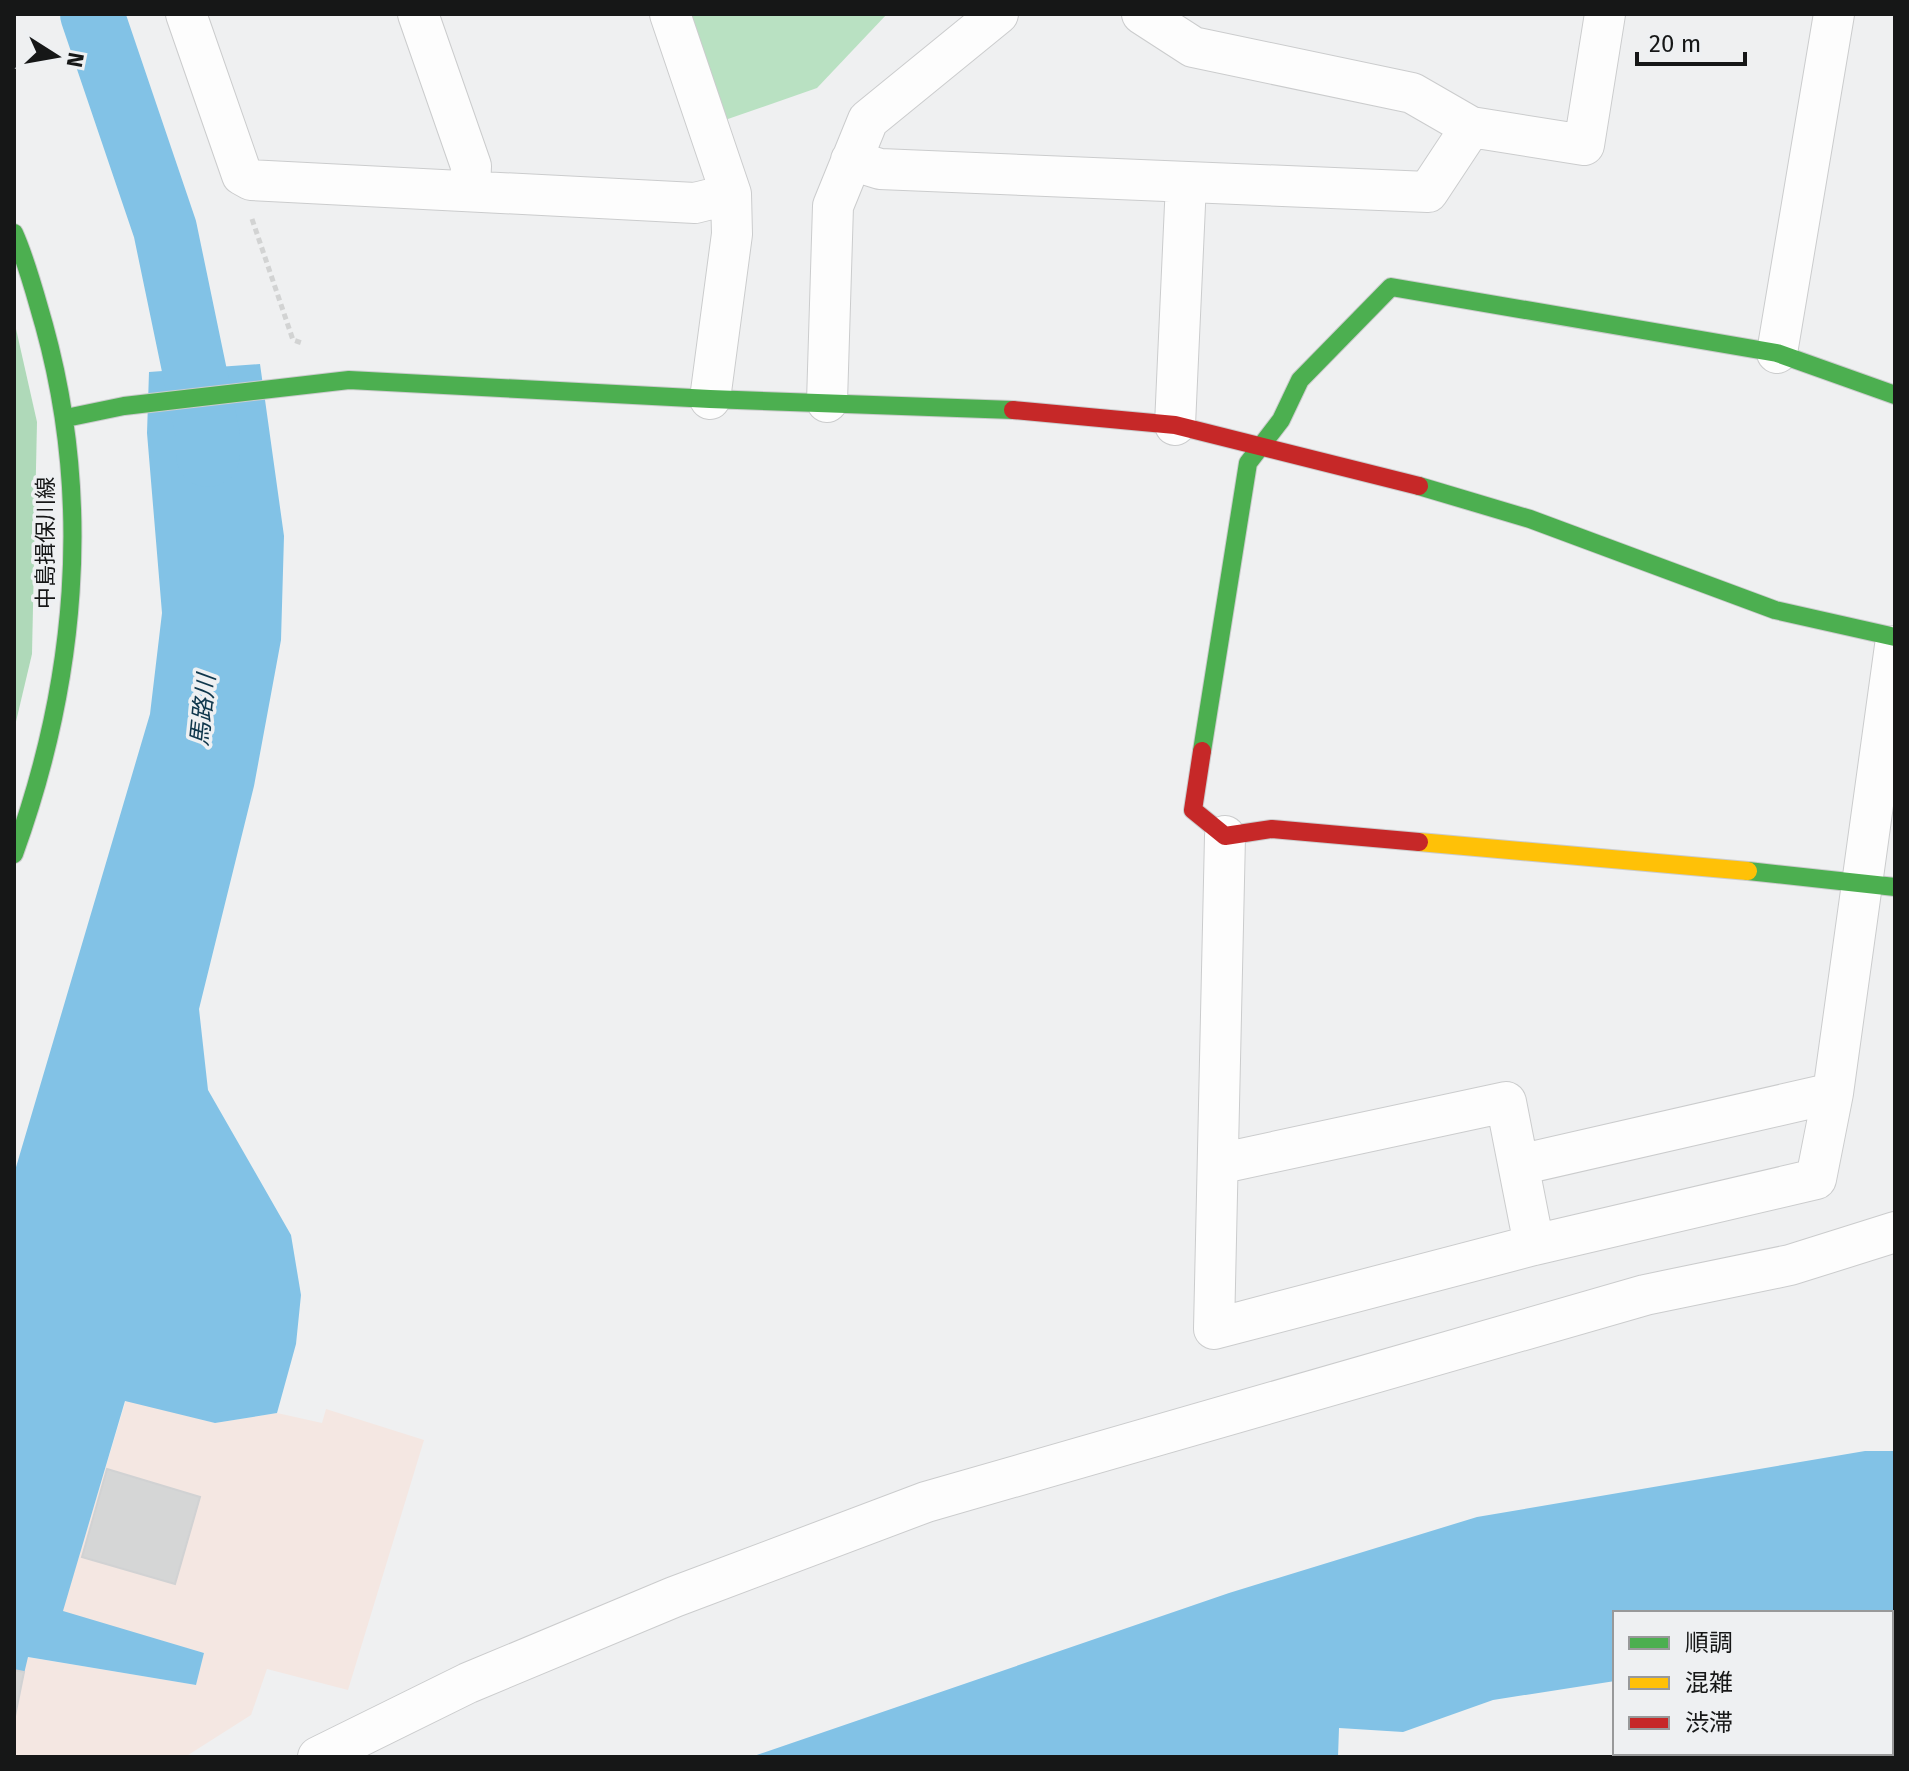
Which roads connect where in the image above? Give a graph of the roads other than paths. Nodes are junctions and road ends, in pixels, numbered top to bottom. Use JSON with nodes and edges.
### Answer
{"nodes":[{"id":1,"x":186,"y":14,"type":"edge"},
{"id":2,"x":418,"y":14,"type":"edge"},
{"id":3,"x":670,"y":14,"type":"edge"},
{"id":4,"x":998,"y":14,"type":"edge"},
{"id":5,"x":1142,"y":14,"type":"edge"},
{"id":6,"x":1605,"y":14,"type":"edge"},
{"id":7,"x":1834,"y":14,"type":"edge"},
{"id":8,"x":1471,"y":127,"type":"junction"},
{"id":9,"x":851,"y":160,"type":"junction"},
{"id":10,"x":1186,"y":183,"type":"junction"},
{"id":11,"x":470,"y":191,"type":"junction"},
{"id":12,"x":731,"y":194,"type":"junction"},
{"id":13,"x":14,"y":233,"type":"edge"},
{"id":14,"x":1777,"y":353,"type":"junction"},
{"id":15,"x":1895,"y":395,"type":"edge"},
{"id":16,"x":710,"y":399,"type":"junction"},
{"id":17,"x":827,"y":402,"type":"junction"},
{"id":18,"x":66,"y":418,"type":"junction"},
{"id":19,"x":1175,"y":425,"type":"junction"},
{"id":20,"x":1263,"y":445,"type":"junction"},
{"id":21,"x":1895,"y":637,"type":"edge"},
{"id":22,"x":1895,"y":646,"type":"edge"},
{"id":23,"x":1225,"y":836,"type":"junction"},
{"id":24,"x":14,"y":854,"type":"edge"},
{"id":25,"x":1878,"y":884,"type":"edge"},
{"id":26,"x":1833,"y":1093,"type":"junction"},
{"id":27,"x":1218,"y":1164,"type":"junction"},
{"id":28,"x":1519,"y":1165,"type":"junction"},
{"id":29,"x":1895,"y":1232,"type":"edge"},
{"id":30,"x":1534,"y":1245,"type":"junction"},
{"id":31,"x":318,"y":1757,"type":"edge"}],
"edges":[{"from":1,"to":11,"type":"street"},
{"from":2,"to":11,"type":"street"},
{"from":3,"to":12,"type":"street"},
{"from":4,"to":9,"type":"street"},
{"from":5,"to":8,"type":"street"},
{"from":6,"to":8,"type":"street"},
{"from":7,"to":14,"type":"street"},
{"from":8,"to":10,"type":"street"},
{"from":9,"to":10,"type":"street"},
{"from":9,"to":17,"type":"street"},
{"from":10,"to":19,"type":"street"},
{"from":11,"to":12,"type":"street"},
{"from":12,"to":16,"type":"street"},
{"from":13,"to":18,"type":"street","name":"中島揖保川線"},
{"from":14,"to":15,"type":"street"},
{"from":14,"to":20,"type":"street"},
{"from":16,"to":17,"type":"street"},
{"from":16,"to":18,"type":"street"},
{"from":17,"to":19,"type":"street"},
{"from":18,"to":24,"type":"street","name":"中島揖保川線"},
{"from":19,"to":20,"type":"street"},
{"from":20,"to":21,"type":"street"},
{"from":20,"to":23,"type":"street"},
{"from":22,"to":25,"type":"street"},
{"from":23,"to":25,"type":"street"},
{"from":23,"to":27,"type":"street"},
{"from":25,"to":26,"type":"street"},
{"from":26,"to":28,"type":"street"},
{"from":26,"to":30,"type":"street"},
{"from":27,"to":28,"type":"street"},
{"from":27,"to":30,"type":"street"},
{"from":28,"to":30,"type":"street"},
{"from":29,"to":31,"type":"street"}]}
